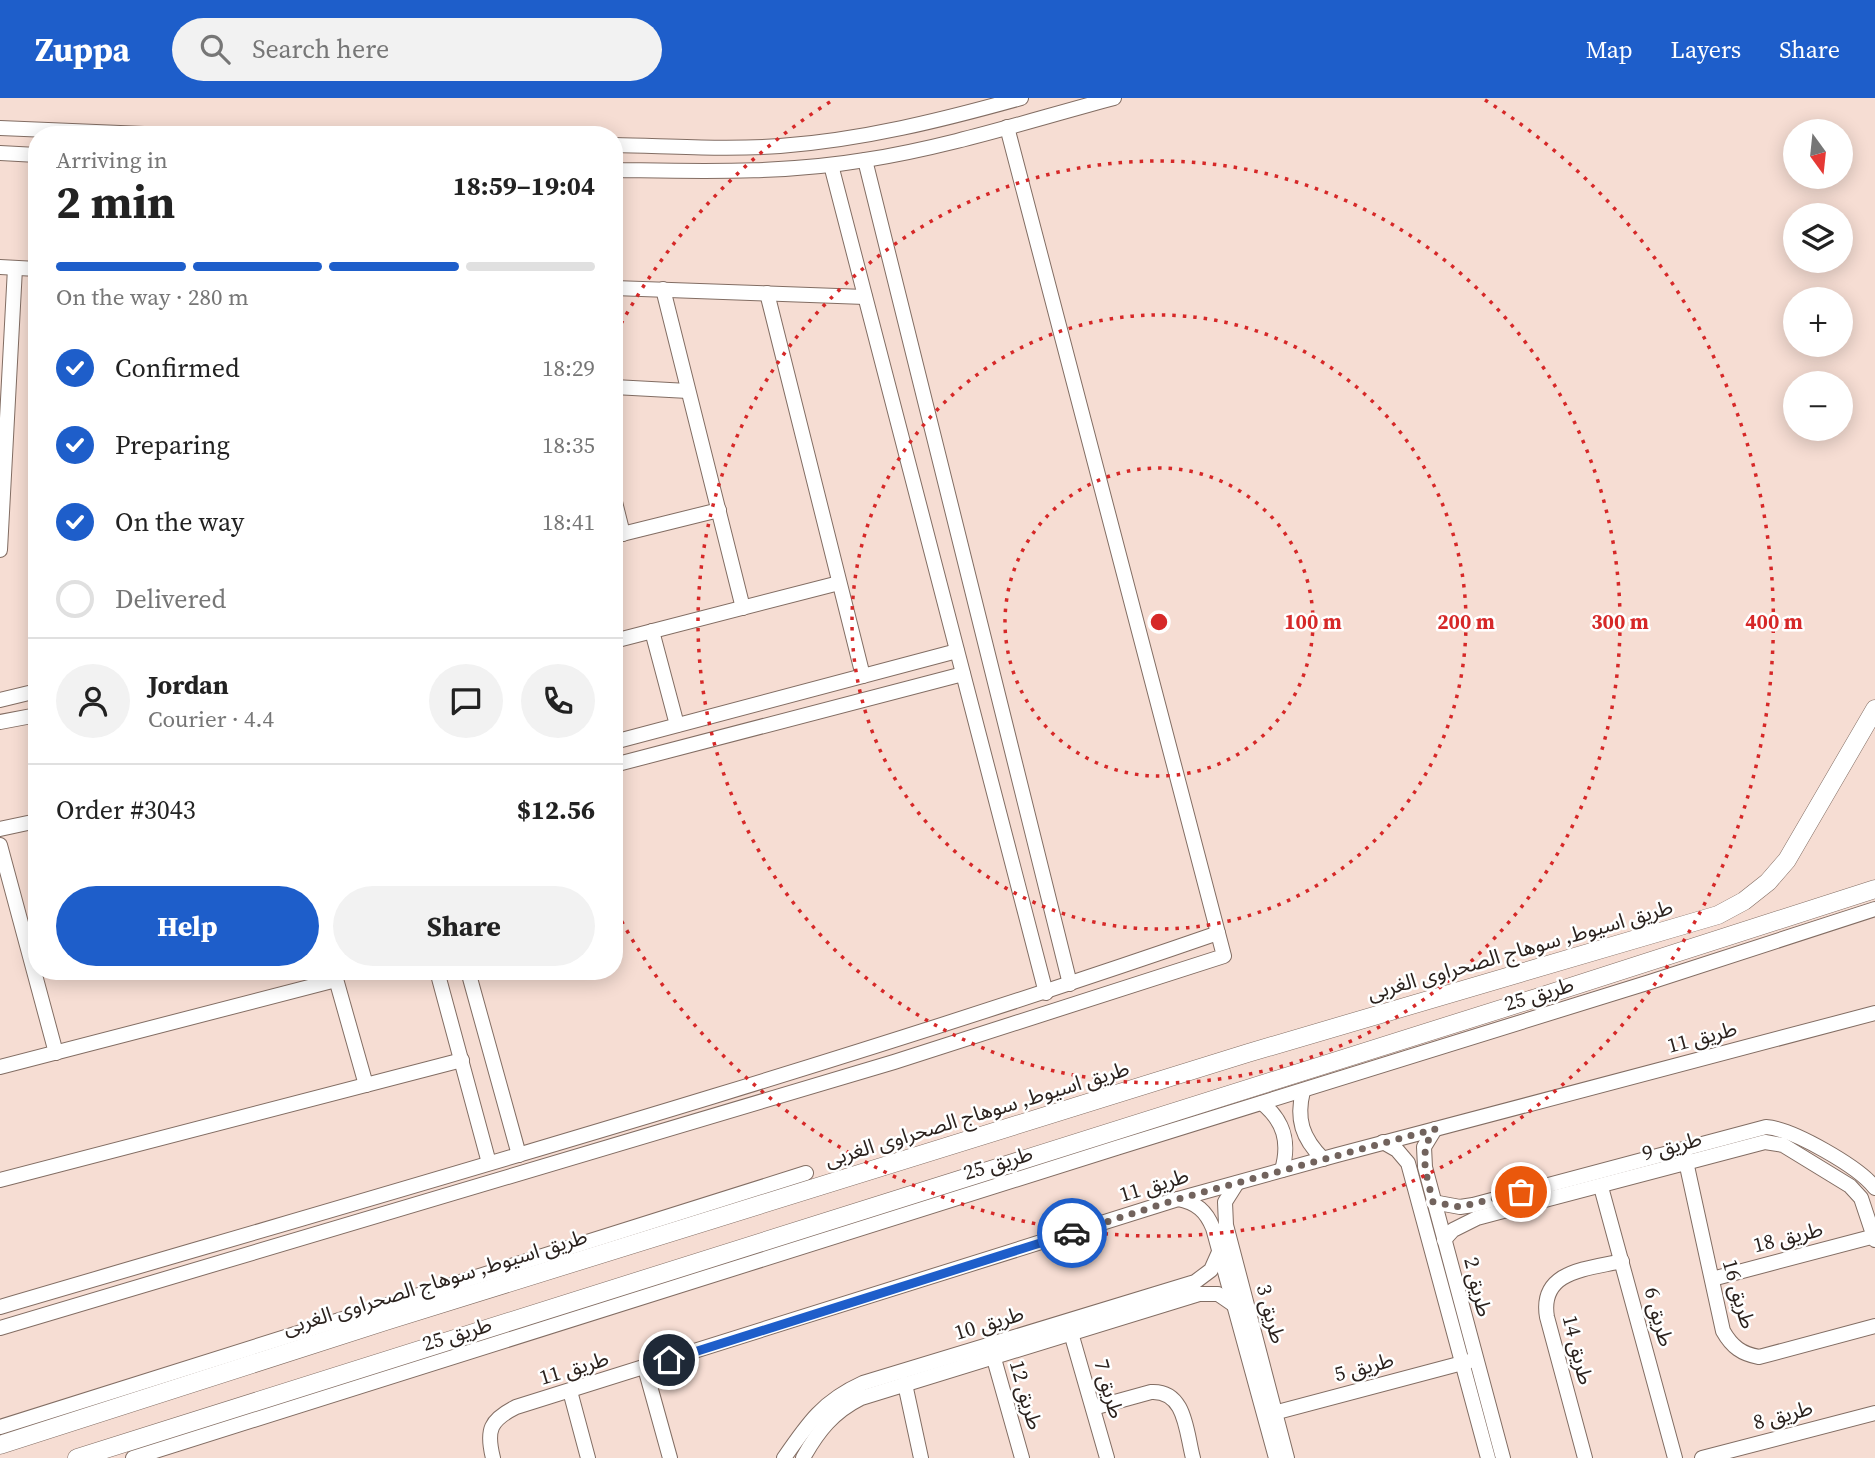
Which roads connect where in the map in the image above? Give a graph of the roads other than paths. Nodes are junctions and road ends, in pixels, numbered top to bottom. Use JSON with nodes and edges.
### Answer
{"nodes":[{"id":1,"x":1021,"y":98,"type":"edge"},
{"id":2,"x":1114,"y":98,"type":"edge"},
{"id":3,"x":1007,"y":127,"type":"junction"},
{"id":4,"x":0,"y":128,"type":"edge"},
{"id":5,"x":28,"y":129,"type":"edge"},
{"id":6,"x":623,"y":145,"type":"edge"},
{"id":7,"x":0,"y":153,"type":"edge"},
{"id":8,"x":28,"y":155,"type":"edge"},
{"id":9,"x":865,"y":160,"type":"junction"},
{"id":10,"x":831,"y":165,"type":"junction"},
{"id":11,"x":623,"y":170,"type":"edge"},
{"id":12,"x":0,"y":267,"type":"edge"},
{"id":13,"x":15,"y":268,"type":"junction"},
{"id":14,"x":28,"y":269,"type":"edge"},
{"id":15,"x":623,"y":288,"type":"edge"},
{"id":16,"x":663,"y":289,"type":"junction"},
{"id":17,"x":767,"y":293,"type":"junction"},
{"id":18,"x":865,"y":297,"type":"junction"},
{"id":19,"x":5,"y":366,"type":"edge"},
{"id":20,"x":623,"y":387,"type":"edge"},
{"id":21,"x":688,"y":391,"type":"junction"},
{"id":22,"x":1,"y":503,"type":"edge"},
{"id":23,"x":719,"y":510,"type":"junction"},
{"id":24,"x":623,"y":534,"type":"edge"},
{"id":25,"x":0,"y":550,"type":"edge"},
{"id":26,"x":839,"y":583,"type":"junction"},
{"id":27,"x":743,"y":608,"type":"junction"},
{"id":28,"x":652,"y":631,"type":"junction"},
{"id":29,"x":623,"y":639,"type":"edge"},
{"id":30,"x":957,"y":651,"type":"junction"},
{"id":31,"x":963,"y":674,"type":"junction"},
{"id":32,"x":863,"y":676,"type":"junction"},
{"id":33,"x":28,"y":693,"type":"edge"},
{"id":34,"x":0,"y":700,"type":"edge"},
{"id":35,"x":1875,"y":709,"type":"edge"},
{"id":36,"x":28,"y":717,"type":"edge"},
{"id":37,"x":0,"y":722,"type":"edge"},
{"id":38,"x":677,"y":725,"type":"junction"},
{"id":39,"x":623,"y":740,"type":"edge"},
{"id":40,"x":623,"y":763,"type":"edge"},
{"id":41,"x":28,"y":823,"type":"edge"},
{"id":42,"x":0,"y":830,"type":"edge"},
{"id":43,"x":0,"y":845,"type":"edge"},
{"id":44,"x":1875,"y":889,"type":"edge"},
{"id":45,"x":1875,"y":909,"type":"edge"},
{"id":46,"x":1218,"y":933,"type":"junction"},
{"id":47,"x":28,"y":949,"type":"edge"},
{"id":48,"x":36,"y":980,"type":"edge"},
{"id":49,"x":321,"y":980,"type":"edge"},
{"id":50,"x":336,"y":980,"type":"edge"},
{"id":51,"x":440,"y":980,"type":"edge"},
{"id":52,"x":471,"y":980,"type":"edge"},
{"id":53,"x":1070,"y":984,"type":"junction"},
{"id":54,"x":1046,"y":993,"type":"junction"},
{"id":55,"x":1875,"y":1013,"type":"edge"},
{"id":56,"x":56,"y":1053,"type":"junction"},
{"id":57,"x":462,"y":1060,"type":"junction"},
{"id":58,"x":0,"y":1067,"type":"edge"},
{"id":59,"x":366,"y":1085,"type":"junction"},
{"id":60,"x":1303,"y":1091,"type":"junction"},
{"id":61,"x":1262,"y":1103,"type":"junction"},
{"id":62,"x":1435,"y":1129,"type":"junction"},
{"id":63,"x":1383,"y":1142,"type":"junction"},
{"id":64,"x":1683,"y":1150,"type":"junction"},
{"id":65,"x":519,"y":1154,"type":"junction"},
{"id":66,"x":1323,"y":1159,"type":"junction"},
{"id":67,"x":489,"y":1163,"type":"junction"},
{"id":68,"x":1687,"y":1165,"type":"junction"},
{"id":69,"x":1282,"y":1170,"type":"junction"},
{"id":70,"x":0,"y":1180,"type":"edge"},
{"id":71,"x":809,"y":1181,"type":"junction"},
{"id":72,"x":1237,"y":1183,"type":"junction"},
{"id":73,"x":1601,"y":1187,"type":"junction"},
{"id":74,"x":1875,"y":1188,"type":"edge"},
{"id":75,"x":1178,"y":1199,"type":"junction"},
{"id":76,"x":1433,"y":1202,"type":"junction"},
{"id":77,"x":1875,"y":1238,"type":"edge"},
{"id":78,"x":1444,"y":1240,"type":"junction"},
{"id":79,"x":1219,"y":1252,"type":"junction"},
{"id":80,"x":1622,"y":1261,"type":"junction"},
{"id":81,"x":1712,"y":1279,"type":"junction"},
{"id":82,"x":1234,"y":1305,"type":"junction"},
{"id":83,"x":0,"y":1307,"type":"edge"},
{"id":84,"x":1875,"y":1326,"type":"edge"},
{"id":85,"x":0,"y":1328,"type":"edge"},
{"id":86,"x":1071,"y":1333,"type":"junction"},
{"id":87,"x":991,"y":1350,"type":"junction"},
{"id":88,"x":1468,"y":1361,"type":"junction"},
{"id":89,"x":645,"y":1368,"type":"junction"},
{"id":90,"x":905,"y":1384,"type":"junction"},
{"id":91,"x":570,"y":1391,"type":"junction"},
{"id":92,"x":845,"y":1399,"type":"junction"},
{"id":93,"x":1093,"y":1408,"type":"junction"},
{"id":94,"x":1875,"y":1413,"type":"edge"},
{"id":95,"x":1270,"y":1415,"type":"junction"},
{"id":96,"x":0,"y":1427,"type":"edge"},
{"id":97,"x":0,"y":1445,"type":"edge"},
{"id":98,"x":77,"y":1458,"type":"edge"},
{"id":99,"x":133,"y":1458,"type":"edge"},
{"id":100,"x":493,"y":1458,"type":"edge"},
{"id":101,"x":588,"y":1458,"type":"edge"},
{"id":102,"x":670,"y":1458,"type":"edge"},
{"id":103,"x":784,"y":1458,"type":"edge"},
{"id":104,"x":803,"y":1458,"type":"edge"},
{"id":105,"x":921,"y":1458,"type":"edge"},
{"id":106,"x":1022,"y":1458,"type":"edge"},
{"id":107,"x":1107,"y":1458,"type":"edge"},
{"id":108,"x":1193,"y":1458,"type":"edge"},
{"id":109,"x":1276,"y":1458,"type":"edge"},
{"id":110,"x":1287,"y":1458,"type":"edge"},
{"id":111,"x":1489,"y":1458,"type":"edge"},
{"id":112,"x":1503,"y":1458,"type":"edge"},
{"id":113,"x":1585,"y":1458,"type":"edge"},
{"id":114,"x":1675,"y":1458,"type":"edge"},
{"id":115,"x":1702,"y":1458,"type":"edge"}],
"edges":[{"from":1,"to":6,"type":"street"},
{"from":2,"to":3,"type":"street"},
{"from":3,"to":9,"type":"street"},
{"from":3,"to":46,"type":"street"},
{"from":4,"to":5,"type":"street"},
{"from":7,"to":8,"type":"street"},
{"from":9,"to":10,"type":"street"},
{"from":9,"to":53,"type":"street"},
{"from":10,"to":11,"type":"street"},
{"from":10,"to":18,"type":"street"},
{"from":12,"to":13,"type":"street"},
{"from":13,"to":14,"type":"street"},
{"from":13,"to":19,"type":"street"},
{"from":15,"to":16,"type":"street"},
{"from":16,"to":17,"type":"street"},
{"from":16,"to":21,"type":"street"},
{"from":17,"to":18,"type":"street"},
{"from":17,"to":26,"type":"street"},
{"from":18,"to":30,"type":"street"},
{"from":19,"to":22,"type":"street"},
{"from":20,"to":21,"type":"street"},
{"from":21,"to":23,"type":"street"},
{"from":22,"to":25,"type":"street"},
{"from":23,"to":24,"type":"street"},
{"from":23,"to":27,"type":"street"},
{"from":26,"to":27,"type":"street"},
{"from":26,"to":32,"type":"street"},
{"from":27,"to":28,"type":"street"},
{"from":28,"to":29,"type":"street"},
{"from":28,"to":38,"type":"street"},
{"from":30,"to":31,"type":"street"},
{"from":30,"to":32,"type":"street"},
{"from":31,"to":40,"type":"street"},
{"from":31,"to":54,"type":"street"},
{"from":32,"to":38,"type":"street"},
{"from":33,"to":34,"type":"street"},
{"from":35,"to":71,"type":"main road","name":"طريق اسيوط, سوهاج الصحراوى الغربى"},
{"from":36,"to":37,"type":"street"},
{"from":38,"to":39,"type":"street"},
{"from":41,"to":42,"type":"street"},
{"from":43,"to":47,"type":"street"},
{"from":44,"to":98,"type":"main road"},
{"from":45,"to":60,"type":"street","name":"طريق 25"},
{"from":46,"to":53,"type":"street"},
{"from":46,"to":85,"type":"street"},
{"from":48,"to":56,"type":"street"},
{"from":49,"to":56,"type":"street"},
{"from":50,"to":59,"type":"street"},
{"from":51,"to":57,"type":"street"},
{"from":52,"to":65,"type":"street"},
{"from":53,"to":54,"type":"street"},
{"from":54,"to":65,"type":"street"},
{"from":55,"to":62,"type":"street","name":"طريق 11"},
{"from":56,"to":58,"type":"street"},
{"from":57,"to":59,"type":"street"},
{"from":57,"to":67,"type":"street"},
{"from":59,"to":70,"type":"street"},
{"from":60,"to":61,"type":"street","name":"طريق 25"},
{"from":60,"to":66,"type":"street"},
{"from":61,"to":69,"type":"street"},
{"from":61,"to":99,"type":"street","name":"طريق 25"},
{"from":62,"to":63,"type":"street","name":"طريق 11"},
{"from":62,"to":76,"type":"street","name":"طريق 2"},
{"from":63,"to":66,"type":"street","name":"طريق 11"},
{"from":63,"to":88,"type":"street","name":"طريق 2"},
{"from":64,"to":68,"type":"street","name":"طريق 16"},
{"from":64,"to":74,"type":"street","name":"طريق 9"},
{"from":64,"to":76,"type":"street","name":"طريق 9"},
{"from":65,"to":67,"type":"street"},
{"from":66,"to":69,"type":"street","name":"طريق 11"},
{"from":67,"to":83,"type":"street"},
{"from":68,"to":73,"type":"street","name":"طريق 9"},
{"from":68,"to":77,"type":"street","name":"طريق 9"},
{"from":68,"to":81,"type":"street","name":"طريق 16"},
{"from":69,"to":72,"type":"street","name":"طريق 11"},
{"from":71,"to":96,"type":"street"},
{"from":71,"to":97,"type":"main road","name":"طريق اسيوط, سوهاج الصحراوى الغربى"},
{"from":72,"to":75,"type":"street","name":"طريق 11"},
{"from":72,"to":95,"type":"street","name":"طريق 3"},
{"from":73,"to":78,"type":"street","name":"طريق 9"},
{"from":73,"to":80,"type":"street","name":"طريق 6"},
{"from":75,"to":79,"type":"street","name":"طريق 3"},
{"from":75,"to":89,"type":"street","name":"طريق 11"},
{"from":76,"to":78,"type":"street","name":"طريق 2"},
{"from":77,"to":81,"type":"street","name":"طريق 18"},
{"from":78,"to":88,"type":"street","name":"طريق 2"},
{"from":79,"to":82,"type":"street","name":"طريق 3"},
{"from":79,"to":87,"type":"street","name":"طريق 10"},
{"from":80,"to":113,"type":"street","name":"طريق 14"},
{"from":80,"to":114,"type":"street","name":"طريق 6"},
{"from":81,"to":84,"type":"street","name":"طريق 16"},
{"from":82,"to":86,"type":"street","name":"طريق 10"},
{"from":82,"to":95,"type":"street","name":"طريق 3"},
{"from":86,"to":87,"type":"street","name":"طريق 10"},
{"from":86,"to":93,"type":"street","name":"طريق 7"},
{"from":87,"to":90,"type":"street","name":"طريق 10"},
{"from":87,"to":92,"type":"street","name":"طريق 10"},
{"from":87,"to":106,"type":"street","name":"طريق 12"},
{"from":88,"to":95,"type":"street","name":"طريق 5"},
{"from":88,"to":111,"type":"street","name":"طريق 2"},
{"from":88,"to":112,"type":"street","name":"طريق 2"},
{"from":89,"to":91,"type":"street","name":"طريق 11"},
{"from":89,"to":102,"type":"street"},
{"from":90,"to":92,"type":"street","name":"طريق 10"},
{"from":90,"to":105,"type":"street"},
{"from":91,"to":100,"type":"street","name":"طريق 11"},
{"from":91,"to":101,"type":"street"},
{"from":92,"to":103,"type":"street","name":"طريق 10"},
{"from":92,"to":104,"type":"street","name":"طريق 10"},
{"from":93,"to":107,"type":"street","name":"طريق 7"},
{"from":93,"to":108,"type":"street"},
{"from":94,"to":115,"type":"street","name":"طريق 8"},
{"from":95,"to":109,"type":"street","name":"طريق 3"},
{"from":95,"to":110,"type":"street","name":"طريق 3"}]}
